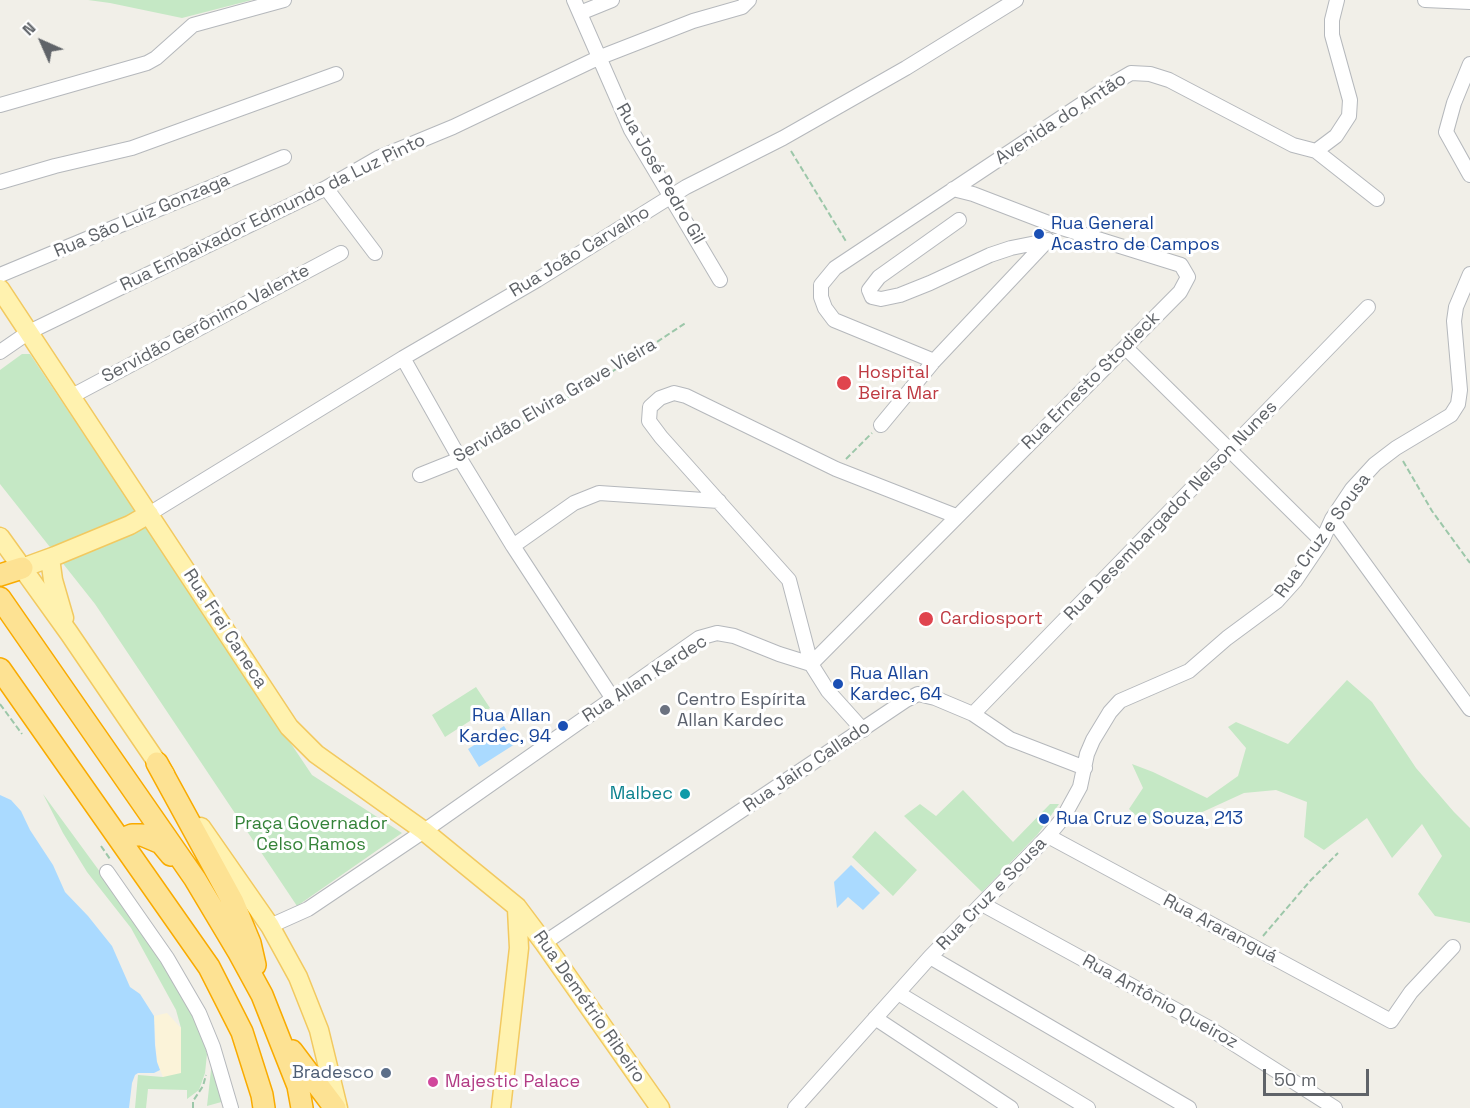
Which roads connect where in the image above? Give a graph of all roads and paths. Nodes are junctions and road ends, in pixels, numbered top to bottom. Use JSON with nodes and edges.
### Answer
{"nodes":[{"id":1,"x":284,"y":0,"type":"edge"},
{"id":2,"x":612,"y":0,"type":"edge"},
{"id":3,"x":749,"y":0,"type":"edge"},
{"id":4,"x":1016,"y":0,"type":"edge"},
{"id":5,"x":1337,"y":0,"type":"edge"},
{"id":6,"x":1425,"y":0,"type":"edge"},
{"id":7,"x":1470,"y":2,"type":"edge"},
{"id":8,"x":577,"y":6,"type":"edge"},
{"id":9,"x":598,"y":58,"type":"junction"},
{"id":10,"x":1470,"y":64,"type":"edge"},
{"id":11,"x":336,"y":74,"type":"dead end"},
{"id":12,"x":0,"y":105,"type":"edge"},
{"id":13,"x":783,"y":138,"type":"junction"},
{"id":14,"x":1316,"y":151,"type":"junction"},
{"id":15,"x":284,"y":157,"type":"dead end"},
{"id":16,"x":1470,"y":175,"type":"edge"},
{"id":17,"x":0,"y":182,"type":"edge"},
{"id":18,"x":326,"y":188,"type":"junction"},
{"id":19,"x":953,"y":189,"type":"junction"},
{"id":20,"x":671,"y":196,"type":"junction"},
{"id":21,"x":1377,"y":199,"type":"dead end"},
{"id":22,"x":959,"y":220,"type":"dead end"},
{"id":23,"x":1059,"y":227,"type":"junction"},
{"id":24,"x":1046,"y":241,"type":"junction"},
{"id":25,"x":341,"y":253,"type":"dead end"},
{"id":26,"x":375,"y":253,"type":"dead end"},
{"id":27,"x":854,"y":254,"type":"junction"},
{"id":28,"x":1470,"y":274,"type":"edge"},
{"id":29,"x":0,"y":275,"type":"edge"},
{"id":30,"x":720,"y":280,"type":"dead end"},
{"id":31,"x":0,"y":289,"type":"edge"},
{"id":32,"x":1368,"y":307,"type":"dead end"},
{"id":33,"x":687,"y":322,"type":"dead end"},
{"id":34,"x":29,"y":332,"type":"junction"},
{"id":35,"x":1125,"y":348,"type":"junction"},
{"id":36,"x":0,"y":352,"type":"edge"},
{"id":37,"x":403,"y":358,"type":"junction"},
{"id":38,"x":934,"y":361,"type":"junction"},
{"id":39,"x":72,"y":396,"type":"junction"},
{"id":40,"x":881,"y":425,"type":"joint"},
{"id":41,"x":1396,"y":448,"type":"junction"},
{"id":42,"x":1230,"y":451,"type":"junction"},
{"id":43,"x":460,"y":459,"type":"junction"},
{"id":44,"x":836,"y":469,"type":"junction"},
{"id":45,"x":420,"y":475,"type":"dead end"},
{"id":46,"x":719,"y":501,"type":"junction"},
{"id":47,"x":149,"y":514,"type":"junction"},
{"id":48,"x":956,"y":516,"type":"junction"},
{"id":49,"x":1332,"y":519,"type":"junction"},
{"id":50,"x":0,"y":537,"type":"edge"},
{"id":51,"x":1322,"y":541,"type":"junction"},
{"id":52,"x":513,"y":546,"type":"junction"},
{"id":53,"x":50,"y":558,"type":"junction"},
{"id":54,"x":1470,"y":563,"type":"edge"},
{"id":55,"x":22,"y":568,"type":"junction"},
{"id":56,"x":0,"y":575,"type":"edge"},
{"id":57,"x":0,"y":598,"type":"edge"},
{"id":58,"x":69,"y":633,"type":"junction"},
{"id":59,"x":811,"y":664,"type":"junction"},
{"id":60,"x":0,"y":669,"type":"edge"},
{"id":61,"x":613,"y":699,"type":"junction"},
{"id":62,"x":1470,"y":709,"type":"edge"},
{"id":63,"x":973,"y":714,"type":"junction"},
{"id":64,"x":863,"y":730,"type":"junction"},
{"id":65,"x":157,"y":764,"type":"junction"},
{"id":66,"x":1085,"y":768,"type":"junction"},
{"id":67,"x":424,"y":831,"type":"junction"},
{"id":68,"x":1048,"y":836,"type":"junction"},
{"id":69,"x":120,"y":840,"type":"junction"},
{"id":70,"x":1338,"y":853,"type":"dead end"},
{"id":71,"x":107,"y":872,"type":"dead end"},
{"id":72,"x":195,"y":879,"type":"junction"},
{"id":73,"x":982,"y":904,"type":"junction"},
{"id":74,"x":516,"y":907,"type":"junction"},
{"id":75,"x":270,"y":926,"type":"junction"},
{"id":76,"x":544,"y":943,"type":"junction"},
{"id":77,"x":1253,"y":947,"type":"junction"},
{"id":78,"x":1453,"y":947,"type":"dead end"},
{"id":79,"x":930,"y":957,"type":"junction"},
{"id":80,"x":898,"y":993,"type":"junction"},
{"id":81,"x":262,"y":995,"type":"junction"},
{"id":82,"x":875,"y":1018,"type":"junction"},
{"id":83,"x":277,"y":1033,"type":"junction"},
{"id":84,"x":213,"y":1047,"type":"junction"},
{"id":85,"x":193,"y":1108,"type":"edge"},
{"id":86,"x":231,"y":1108,"type":"edge"},
{"id":87,"x":264,"y":1108,"type":"edge"},
{"id":88,"x":302,"y":1108,"type":"edge"},
{"id":89,"x":336,"y":1108,"type":"edge"},
{"id":90,"x":501,"y":1108,"type":"edge"},
{"id":91,"x":660,"y":1108,"type":"edge"},
{"id":92,"x":795,"y":1108,"type":"edge"},
{"id":93,"x":1011,"y":1108,"type":"edge"},
{"id":94,"x":1088,"y":1108,"type":"edge"},
{"id":95,"x":1189,"y":1108,"type":"edge"},
{"id":96,"x":1335,"y":1108,"type":"edge"}],
"edges":[{"from":1,"to":12,"type":"street"},
{"from":2,"to":8,"type":"street"},
{"from":3,"to":9,"type":"street","name":"Rua Embaixador Edmundo da Luz Pinto"},
{"from":4,"to":13,"type":"street","name":"Rua João Carvalho"},
{"from":5,"to":14,"type":"street"},
{"from":6,"to":7,"type":"street"},
{"from":8,"to":9,"type":"street","name":"Rua José Pedro Gil"},
{"from":9,"to":18,"type":"street","name":"Rua Embaixador Edmundo da Luz Pinto"},
{"from":9,"to":20,"type":"street","name":"Rua José Pedro Gil"},
{"from":10,"to":16,"type":"street"},
{"from":11,"to":17,"type":"street"},
{"from":13,"to":20,"type":"street","name":"Rua João Carvalho"},
{"from":13,"to":27,"type":"path"},
{"from":14,"to":19,"type":"street","name":"Avenida do Antão"},
{"from":14,"to":21,"type":"street"},
{"from":15,"to":29,"type":"street","name":"Rua São Luiz Gonzaga"},
{"from":18,"to":26,"type":"street"},
{"from":18,"to":34,"type":"street","name":"Rua Embaixador Edmundo da Luz Pinto"},
{"from":19,"to":23,"type":"street","name":"Rua Ernesto Stodieck"},
{"from":19,"to":27,"type":"street"},
{"from":20,"to":30,"type":"street","name":"Rua José Pedro Gil"},
{"from":20,"to":37,"type":"street","name":"Rua João Carvalho"},
{"from":22,"to":24,"type":"street"},
{"from":23,"to":24,"type":"street"},
{"from":23,"to":35,"type":"street","name":"Rua Ernesto Stodieck"},
{"from":24,"to":38,"type":"street"},
{"from":25,"to":39,"type":"street","name":"Servidão Gerônimo Valente"},
{"from":27,"to":38,"type":"street"},
{"from":28,"to":41,"type":"street","name":"Rua Cruz e Sousa"},
{"from":31,"to":34,"type":"main road","name":"Rua Frei Caneca"},
{"from":32,"to":42,"type":"street","name":"Rua Desembargador Nelson Nunes"},
{"from":33,"to":43,"type":"path","name":"Servidão Elvira Grave Vieira"},
{"from":34,"to":36,"type":"street"},
{"from":34,"to":39,"type":"main road","name":"Rua Frei Caneca"},
{"from":35,"to":42,"type":"street"},
{"from":35,"to":48,"type":"street","name":"Rua Ernesto Stodieck"},
{"from":37,"to":43,"type":"street"},
{"from":37,"to":47,"type":"street","name":"Rua João Carvalho"},
{"from":38,"to":40,"type":"street"},
{"from":39,"to":47,"type":"main road","name":"Rua Frei Caneca"},
{"from":40,"to":44,"type":"path"},
{"from":41,"to":49,"type":"street","name":"Rua Cruz e Sousa"},
{"from":41,"to":54,"type":"path"},
{"from":42,"to":51,"type":"street"},
{"from":42,"to":63,"type":"street","name":"Rua Desembargador Nelson Nunes"},
{"from":43,"to":45,"type":"street","name":"Servidão Elvira Grave Vieira"},
{"from":43,"to":52,"type":"street"},
{"from":44,"to":46,"type":"street"},
{"from":44,"to":48,"type":"street"},
{"from":46,"to":52,"type":"street"},
{"from":46,"to":59,"type":"street"},
{"from":47,"to":53,"type":"main road"},
{"from":47,"to":67,"type":"main road","name":"Rua Frei Caneca"},
{"from":48,"to":59,"type":"street","name":"Rua Ernesto Stodieck"},
{"from":49,"to":51,"type":"street","name":"Rua Cruz e Sousa"},
{"from":49,"to":62,"type":"street"},
{"from":50,"to":55,"type":"main road"},
{"from":51,"to":66,"type":"street","name":"Rua Cruz e Sousa"},
{"from":52,"to":61,"type":"street"},
{"from":53,"to":55,"type":"main road"},
{"from":53,"to":58,"type":"main road"},
{"from":55,"to":56,"type":"highway"},
{"from":55,"to":58,"type":"main road"},
{"from":57,"to":72,"type":"highway"},
{"from":58,"to":65,"type":"main road"},
{"from":59,"to":61,"type":"street","name":"Rua Allan Kardec"},
{"from":59,"to":64,"type":"street"},
{"from":60,"to":69,"type":"highway"},
{"from":61,"to":67,"type":"street","name":"Rua Allan Kardec"},
{"from":63,"to":64,"type":"street","name":"Rua Jairo Callado"},
{"from":63,"to":66,"type":"street","name":"Rua Jairo Callado"},
{"from":64,"to":76,"type":"street","name":"Rua Jairo Callado"},
{"from":65,"to":75,"type":"main road"},
{"from":65,"to":81,"type":"highway"},
{"from":66,"to":68,"type":"street","name":"Rua Cruz e Sousa"},
{"from":67,"to":74,"type":"main road","name":"Rua Frei Caneca"},
{"from":67,"to":75,"type":"street"},
{"from":68,"to":73,"type":"street","name":"Rua Cruz e Sousa"},
{"from":68,"to":77,"type":"street","name":"Rua Araranguá"},
{"from":69,"to":72,"type":"highway"},
{"from":69,"to":87,"type":"highway"},
{"from":70,"to":77,"type":"path"},
{"from":71,"to":84,"type":"street"},
{"from":72,"to":81,"type":"highway"},
{"from":73,"to":79,"type":"street","name":"Rua Cruz e Sousa"},
{"from":73,"to":96,"type":"street","name":"Rua Antônio Queiroz"},
{"from":74,"to":76,"type":"main road","name":"Rua Demétrio Ribeiro"},
{"from":74,"to":90,"type":"main road"},
{"from":75,"to":89,"type":"main road"},
{"from":76,"to":91,"type":"main road","name":"Rua Demétrio Ribeiro"},
{"from":77,"to":78,"type":"street","name":"Rua Araranguá"},
{"from":79,"to":80,"type":"street","name":"Rua Cruz e Sousa"},
{"from":79,"to":95,"type":"street"},
{"from":80,"to":82,"type":"street","name":"Rua Cruz e Sousa"},
{"from":80,"to":94,"type":"street"},
{"from":81,"to":83,"type":"highway"},
{"from":82,"to":92,"type":"street","name":"Rua Cruz e Sousa"},
{"from":82,"to":93,"type":"street"},
{"from":83,"to":88,"type":"highway"},
{"from":83,"to":89,"type":"highway"},
{"from":84,"to":85,"type":"path"},
{"from":84,"to":86,"type":"street"}]}
